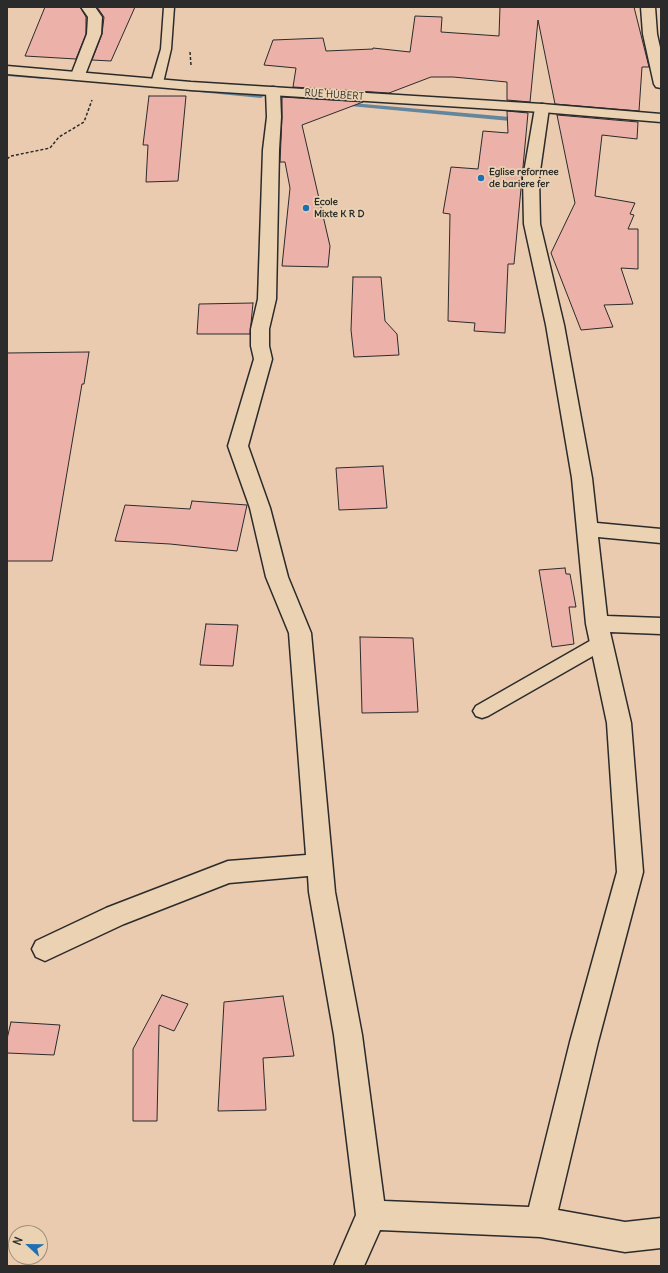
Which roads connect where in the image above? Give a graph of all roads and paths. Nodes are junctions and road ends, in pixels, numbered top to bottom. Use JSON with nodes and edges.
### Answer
{"nodes":[{"id":1,"x":88,"y":7,"type":"edge"},
{"id":2,"x":169,"y":7,"type":"edge"},
{"id":3,"x":648,"y":7,"type":"edge"},
{"id":4,"x":7,"y":70,"type":"edge"},
{"id":5,"x":78,"y":75,"type":"junction"},
{"id":6,"x":100,"y":78,"type":"junction"},
{"id":7,"x":157,"y":83,"type":"junction"},
{"id":8,"x":661,"y":84,"type":"edge"},
{"id":9,"x":273,"y":91,"type":"junction"},
{"id":10,"x":542,"y":108,"type":"junction"},
{"id":11,"x":661,"y":118,"type":"edge"},
{"id":12,"x":7,"y":159,"type":"edge"},
{"id":13,"x":587,"y":529,"type":"junction"},
{"id":14,"x":661,"y":536,"type":"edge"},
{"id":15,"x":661,"y":626,"type":"edge"},
{"id":16,"x":599,"y":633,"type":"junction"},
{"id":17,"x":482,"y":711,"type":"dead end"},
{"id":18,"x":320,"y":864,"type":"junction"},
{"id":19,"x":46,"y":949,"type":"dead end"},
{"id":20,"x":371,"y":1215,"type":"junction"},
{"id":21,"x":540,"y":1222,"type":"junction"},
{"id":22,"x":661,"y":1233,"type":"edge"},
{"id":23,"x":349,"y":1266,"type":"edge"}],
"edges":[{"from":1,"to":5,"type":"street"},
{"from":2,"to":7,"type":"lane"},
{"from":3,"to":8,"type":"street"},
{"from":4,"to":5,"type":"street","name":"RUE HUBERT"},
{"from":5,"to":6,"type":"street","name":"RUE HUBERT"},
{"from":6,"to":7,"type":"street","name":"RUE HUBERT"},
{"from":6,"to":12,"type":"path"},
{"from":7,"to":9,"type":"street","name":"RUE HUBERT"},
{"from":9,"to":10,"type":"street","name":"RUE HUBERT"},
{"from":9,"to":18,"type":"street"},
{"from":10,"to":11,"type":"street","name":"RUE HUBERT"},
{"from":10,"to":13,"type":"street"},
{"from":13,"to":14,"type":"street"},
{"from":13,"to":16,"type":"street"},
{"from":15,"to":16,"type":"street"},
{"from":16,"to":17,"type":"lane"},
{"from":16,"to":21,"type":"street"},
{"from":18,"to":19,"type":"street"},
{"from":18,"to":20,"type":"street"},
{"from":20,"to":21,"type":"street"},
{"from":20,"to":23,"type":"street"},
{"from":21,"to":22,"type":"street"}]}
